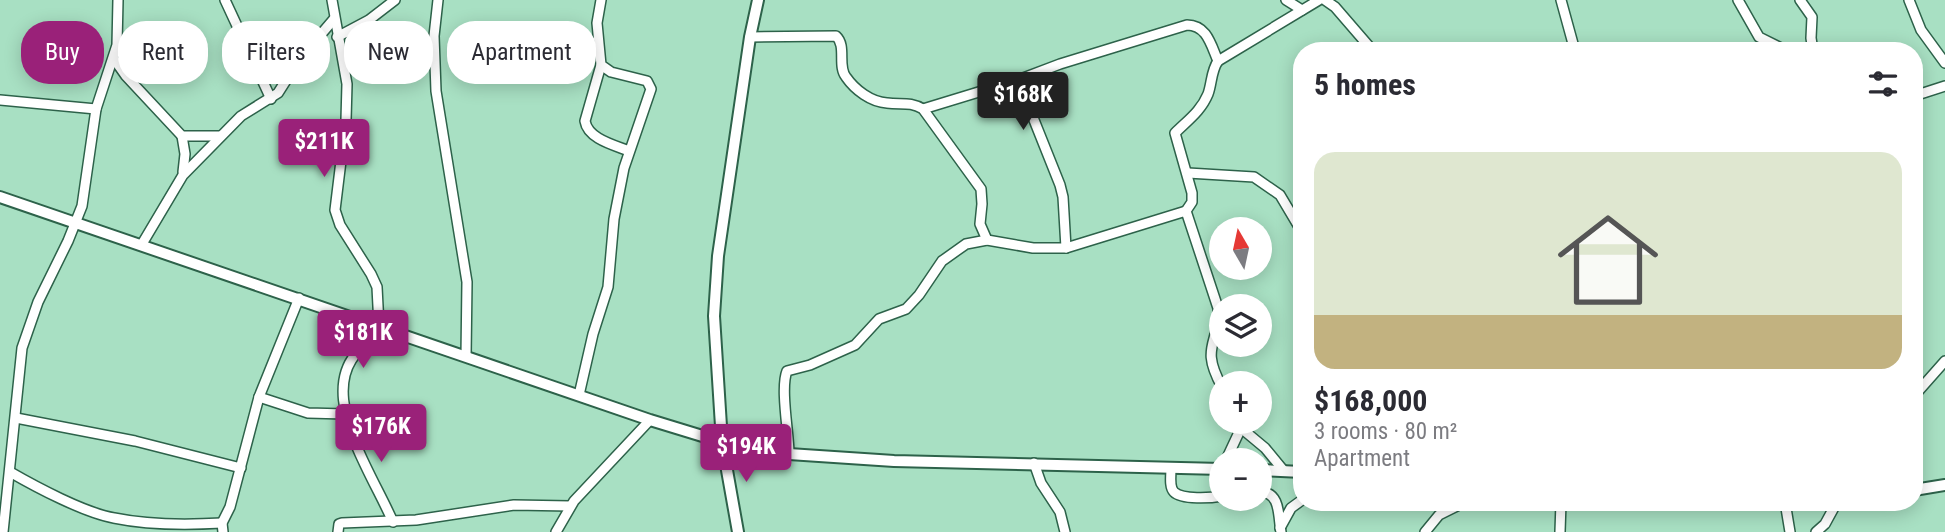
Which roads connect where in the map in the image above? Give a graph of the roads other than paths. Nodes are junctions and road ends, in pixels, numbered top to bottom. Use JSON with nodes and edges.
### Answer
{"nodes":[{"id":1,"x":118,"y":0,"type":"edge"},
{"id":2,"x":225,"y":0,"type":"edge"},
{"id":3,"x":332,"y":0,"type":"edge"},
{"id":4,"x":394,"y":0,"type":"edge"},
{"id":5,"x":438,"y":0,"type":"edge"},
{"id":6,"x":601,"y":0,"type":"edge"},
{"id":7,"x":758,"y":0,"type":"edge"},
{"id":8,"x":1286,"y":0,"type":"edge"},
{"id":9,"x":1318,"y":0,"type":"edge"},
{"id":10,"x":1325,"y":0,"type":"edge"},
{"id":11,"x":1560,"y":0,"type":"edge"},
{"id":12,"x":1738,"y":0,"type":"edge"},
{"id":13,"x":1800,"y":0,"type":"edge"},
{"id":14,"x":1909,"y":0,"type":"edge"},
{"id":15,"x":1302,"y":10,"type":"junction"},
{"id":16,"x":334,"y":19,"type":"junction"},
{"id":17,"x":337,"y":37,"type":"junction"},
{"id":18,"x":750,"y":37,"type":"junction"},
{"id":19,"x":1365,"y":42,"type":"edge"},
{"id":20,"x":1572,"y":42,"type":"edge"},
{"id":21,"x":1769,"y":42,"type":"edge"},
{"id":22,"x":1812,"y":42,"type":"edge"},
{"id":23,"x":114,"y":59,"type":"junction"},
{"id":24,"x":1218,"y":61,"type":"junction"},
{"id":25,"x":1945,"y":63,"type":"edge"},
{"id":26,"x":601,"y":65,"type":"junction"},
{"id":27,"x":1018,"y":80,"type":"junction"},
{"id":28,"x":1945,"y":86,"type":"edge"},
{"id":29,"x":1923,"y":93,"type":"edge"},
{"id":30,"x":271,"y":99,"type":"junction"},
{"id":31,"x":0,"y":100,"type":"edge"},
{"id":32,"x":96,"y":109,"type":"junction"},
{"id":33,"x":923,"y":109,"type":"junction"},
{"id":34,"x":182,"y":136,"type":"junction"},
{"id":35,"x":220,"y":136,"type":"junction"},
{"id":36,"x":629,"y":151,"type":"junction"},
{"id":37,"x":1188,"y":173,"type":"junction"},
{"id":38,"x":183,"y":175,"type":"junction"},
{"id":39,"x":0,"y":197,"type":"edge"},
{"id":40,"x":1186,"y":211,"type":"junction"},
{"id":41,"x":1293,"y":217,"type":"edge"},
{"id":42,"x":75,"y":223,"type":"junction"},
{"id":43,"x":987,"y":240,"type":"junction"},
{"id":44,"x":142,"y":244,"type":"junction"},
{"id":45,"x":1066,"y":248,"type":"junction"},
{"id":46,"x":299,"y":298,"type":"junction"},
{"id":47,"x":379,"y":326,"type":"junction"},
{"id":48,"x":392,"y":331,"type":"junction"},
{"id":49,"x":466,"y":356,"type":"junction"},
{"id":50,"x":1945,"y":360,"type":"edge"},
{"id":51,"x":1215,"y":371,"type":"edge"},
{"id":52,"x":1923,"y":386,"type":"edge"},
{"id":53,"x":579,"y":395,"type":"junction"},
{"id":54,"x":259,"y":397,"type":"junction"},
{"id":55,"x":345,"y":414,"type":"junction"},
{"id":56,"x":16,"y":418,"type":"junction"},
{"id":57,"x":650,"y":420,"type":"junction"},
{"id":58,"x":1250,"y":434,"type":"edge"},
{"id":59,"x":722,"y":442,"type":"junction"},
{"id":60,"x":789,"y":454,"type":"junction"},
{"id":61,"x":1034,"y":463,"type":"junction"},
{"id":62,"x":241,"y":468,"type":"junction"},
{"id":63,"x":1171,"y":469,"type":"junction"},
{"id":64,"x":1209,"y":469,"type":"edge"},
{"id":65,"x":1272,"y":470,"type":"edge"},
{"id":66,"x":1284,"y":471,"type":"junction"},
{"id":67,"x":10,"y":472,"type":"junction"},
{"id":68,"x":1293,"y":472,"type":"edge"},
{"id":69,"x":1945,"y":485,"type":"edge"},
{"id":70,"x":1923,"y":489,"type":"edge"},
{"id":71,"x":1272,"y":495,"type":"edge"},
{"id":72,"x":1209,"y":496,"type":"edge"},
{"id":73,"x":570,"y":506,"type":"junction"},
{"id":74,"x":1293,"y":507,"type":"edge"},
{"id":75,"x":1447,"y":511,"type":"edge"},
{"id":76,"x":1560,"y":511,"type":"edge"},
{"id":77,"x":1786,"y":511,"type":"edge"},
{"id":78,"x":1832,"y":511,"type":"edge"},
{"id":79,"x":393,"y":522,"type":"junction"},
{"id":80,"x":223,"y":528,"type":"edge"},
{"id":81,"x":559,"y":530,"type":"edge"},
{"id":82,"x":1280,"y":530,"type":"edge"},
{"id":83,"x":3,"y":532,"type":"edge"},
{"id":84,"x":338,"y":532,"type":"edge"},
{"id":85,"x":738,"y":532,"type":"edge"},
{"id":86,"x":1065,"y":532,"type":"edge"},
{"id":87,"x":1425,"y":532,"type":"edge"},
{"id":88,"x":1559,"y":532,"type":"edge"},
{"id":89,"x":1790,"y":532,"type":"edge"},
{"id":90,"x":1816,"y":532,"type":"edge"}],
"edges":[{"from":1,"to":23,"type":"street"},
{"from":2,"to":30,"type":"street"},
{"from":3,"to":16,"type":"street"},
{"from":4,"to":17,"type":"street"},
{"from":5,"to":49,"type":"street"},
{"from":6,"to":26,"type":"street"},
{"from":7,"to":18,"type":"street"},
{"from":8,"to":15,"type":"street"},
{"from":9,"to":15,"type":"street"},
{"from":10,"to":19,"type":"street"},
{"from":11,"to":20,"type":"street"},
{"from":12,"to":21,"type":"street"},
{"from":13,"to":22,"type":"street"},
{"from":14,"to":25,"type":"street"},
{"from":15,"to":24,"type":"street"},
{"from":16,"to":17,"type":"street"},
{"from":16,"to":30,"type":"street"},
{"from":17,"to":47,"type":"street"},
{"from":18,"to":33,"type":"street"},
{"from":18,"to":59,"type":"street"},
{"from":23,"to":32,"type":"street"},
{"from":23,"to":34,"type":"street"},
{"from":24,"to":27,"type":"street"},
{"from":24,"to":37,"type":"street"},
{"from":26,"to":36,"type":"street"},
{"from":26,"to":36,"type":"street"},
{"from":27,"to":33,"type":"street"},
{"from":27,"to":45,"type":"street"},
{"from":28,"to":29,"type":"street"},
{"from":30,"to":35,"type":"street"},
{"from":31,"to":32,"type":"street"},
{"from":32,"to":42,"type":"street"},
{"from":33,"to":43,"type":"street"},
{"from":34,"to":35,"type":"street"},
{"from":34,"to":38,"type":"street"},
{"from":35,"to":38,"type":"street"},
{"from":36,"to":53,"type":"street"},
{"from":37,"to":40,"type":"street"},
{"from":37,"to":41,"type":"street"},
{"from":38,"to":44,"type":"street"},
{"from":39,"to":42,"type":"street"},
{"from":40,"to":45,"type":"street"},
{"from":40,"to":51,"type":"street"},
{"from":42,"to":44,"type":"street"},
{"from":42,"to":56,"type":"street"},
{"from":43,"to":45,"type":"street"},
{"from":43,"to":60,"type":"street"},
{"from":44,"to":46,"type":"street"},
{"from":46,"to":47,"type":"street"},
{"from":46,"to":54,"type":"street"},
{"from":47,"to":48,"type":"street"},
{"from":48,"to":49,"type":"street"},
{"from":48,"to":55,"type":"street"},
{"from":49,"to":53,"type":"street"},
{"from":50,"to":52,"type":"street"},
{"from":53,"to":57,"type":"street"},
{"from":54,"to":55,"type":"street"},
{"from":54,"to":62,"type":"street"},
{"from":55,"to":79,"type":"street"},
{"from":56,"to":62,"type":"street"},
{"from":56,"to":67,"type":"street"},
{"from":57,"to":59,"type":"street"},
{"from":57,"to":73,"type":"street"},
{"from":58,"to":66,"type":"street"},
{"from":59,"to":60,"type":"street"},
{"from":59,"to":85,"type":"street"},
{"from":60,"to":61,"type":"street"},
{"from":61,"to":63,"type":"street"},
{"from":61,"to":86,"type":"street"},
{"from":62,"to":80,"type":"street"},
{"from":63,"to":64,"type":"street"},
{"from":63,"to":72,"type":"street"},
{"from":65,"to":66,"type":"street"},
{"from":66,"to":68,"type":"street"},
{"from":67,"to":80,"type":"street"},
{"from":67,"to":83,"type":"street"},
{"from":69,"to":70,"type":"street"},
{"from":71,"to":82,"type":"street"},
{"from":73,"to":79,"type":"street"},
{"from":73,"to":81,"type":"street"},
{"from":74,"to":82,"type":"street"},
{"from":75,"to":87,"type":"street"},
{"from":76,"to":88,"type":"street"},
{"from":77,"to":89,"type":"street"},
{"from":78,"to":90,"type":"street"},
{"from":79,"to":84,"type":"street"}]}
